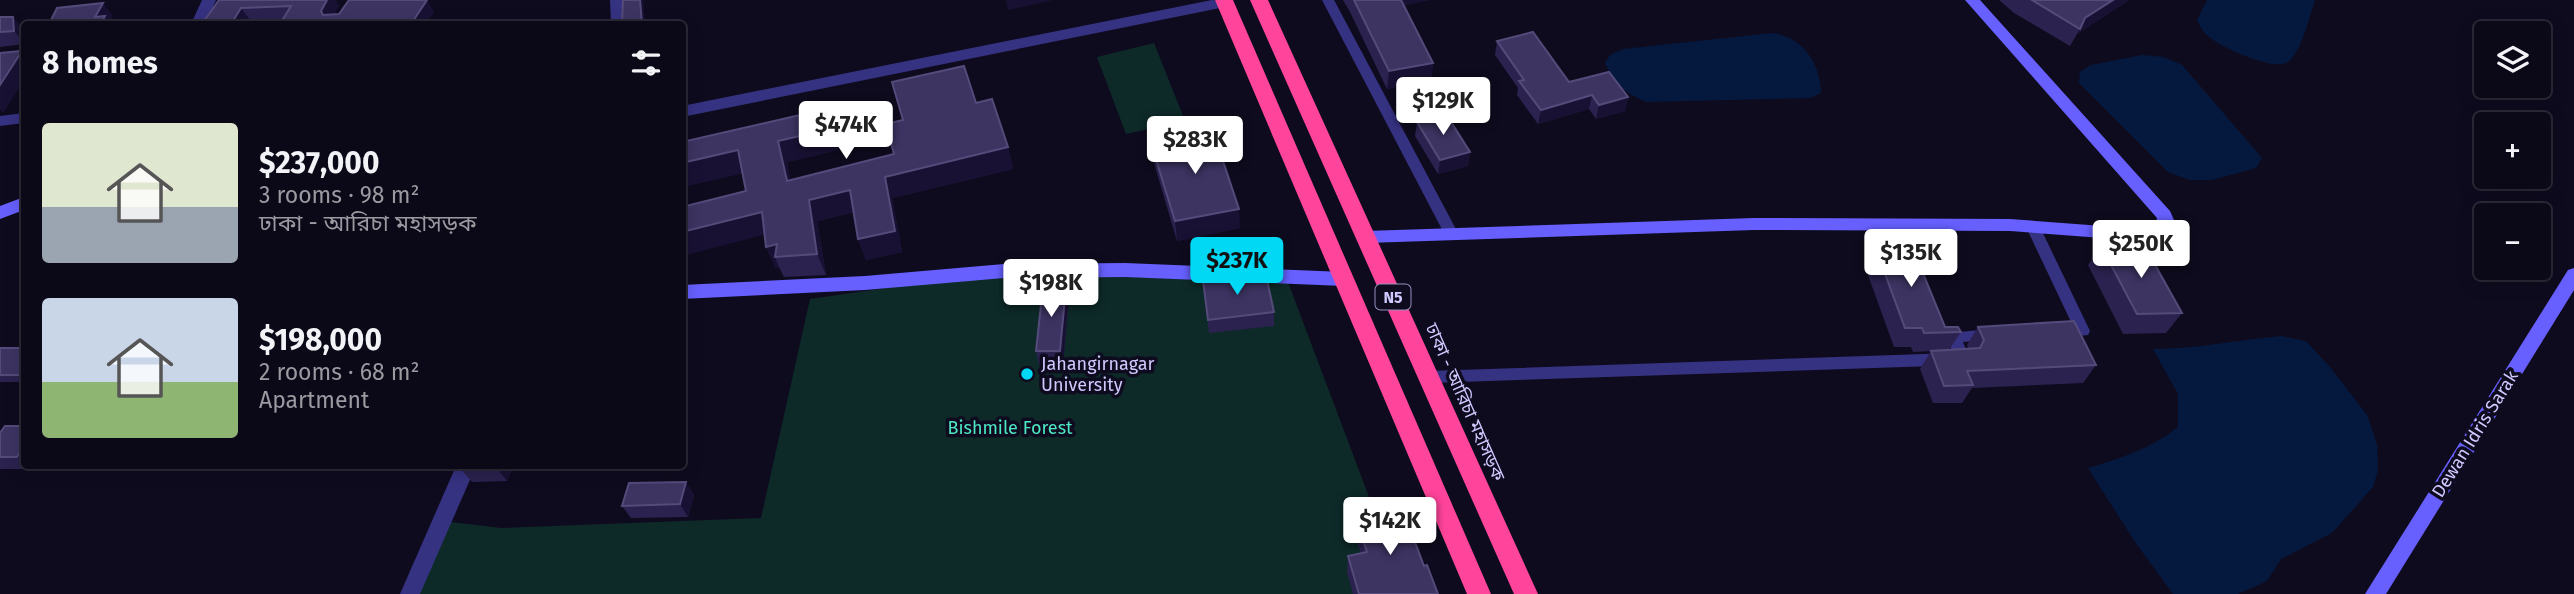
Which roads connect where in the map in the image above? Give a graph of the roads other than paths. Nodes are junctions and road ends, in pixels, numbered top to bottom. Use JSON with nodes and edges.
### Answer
{"nodes":[{"id":1,"x":209,"y":0,"type":"edge"},
{"id":2,"x":617,"y":0,"type":"edge"},
{"id":3,"x":1259,"y":0,"type":"edge"},
{"id":4,"x":1328,"y":0,"type":"edge"},
{"id":5,"x":1972,"y":0,"type":"edge"},
{"id":6,"x":1224,"y":1,"type":"edge"},
{"id":7,"x":199,"y":21,"type":"edge"},
{"id":8,"x":618,"y":21,"type":"edge"},
{"id":9,"x":686,"y":111,"type":"edge"},
{"id":10,"x":21,"y":118,"type":"edge"},
{"id":11,"x":0,"y":121,"type":"edge"},
{"id":12,"x":21,"y":204,"type":"edge"},
{"id":13,"x":0,"y":213,"type":"edge"},
{"id":14,"x":2033,"y":227,"type":"junction"},
{"id":15,"x":1451,"y":233,"type":"junction"},
{"id":16,"x":1366,"y":237,"type":"junction"},
{"id":17,"x":2574,"y":275,"type":"edge"},
{"id":18,"x":1344,"y":279,"type":"junction"},
{"id":19,"x":686,"y":292,"type":"edge"},
{"id":20,"x":2044,"y":332,"type":"edge"},
{"id":21,"x":2005,"y":334,"type":"edge"},
{"id":22,"x":1429,"y":377,"type":"junction"},
{"id":23,"x":465,"y":469,"type":"edge"},
{"id":24,"x":410,"y":594,"type":"edge"},
{"id":25,"x":1479,"y":594,"type":"edge"},
{"id":26,"x":1525,"y":594,"type":"edge"},
{"id":27,"x":2375,"y":594,"type":"edge"}],
"edges":[{"from":1,"to":7,"type":"street"},
{"from":2,"to":8,"type":"street"},
{"from":3,"to":16,"type":"highway","name":"ঢাকা - আরিচা মহাসড়ক","number":"N5"},
{"from":4,"to":15,"type":"lane"},
{"from":5,"to":14,"type":"street"},
{"from":6,"to":9,"type":"street"},
{"from":6,"to":18,"type":"highway","number":"N5"},
{"from":10,"to":11,"type":"street"},
{"from":12,"to":13,"type":"street"},
{"from":14,"to":15,"type":"street"},
{"from":14,"to":20,"type":"lane"},
{"from":15,"to":16,"type":"street"},
{"from":16,"to":22,"type":"highway","name":"ঢাকা - আরিচা মহাসড়ক","number":"N5"},
{"from":17,"to":27,"type":"street","name":"Dewan Idris Sarak"},
{"from":18,"to":19,"type":"street"},
{"from":18,"to":25,"type":"highway","number":"N5"},
{"from":21,"to":22,"type":"lane"},
{"from":22,"to":26,"type":"highway","name":"ঢাকা - আরিচা মহাসড়ক","number":"N5"},
{"from":23,"to":24,"type":"street"}]}
